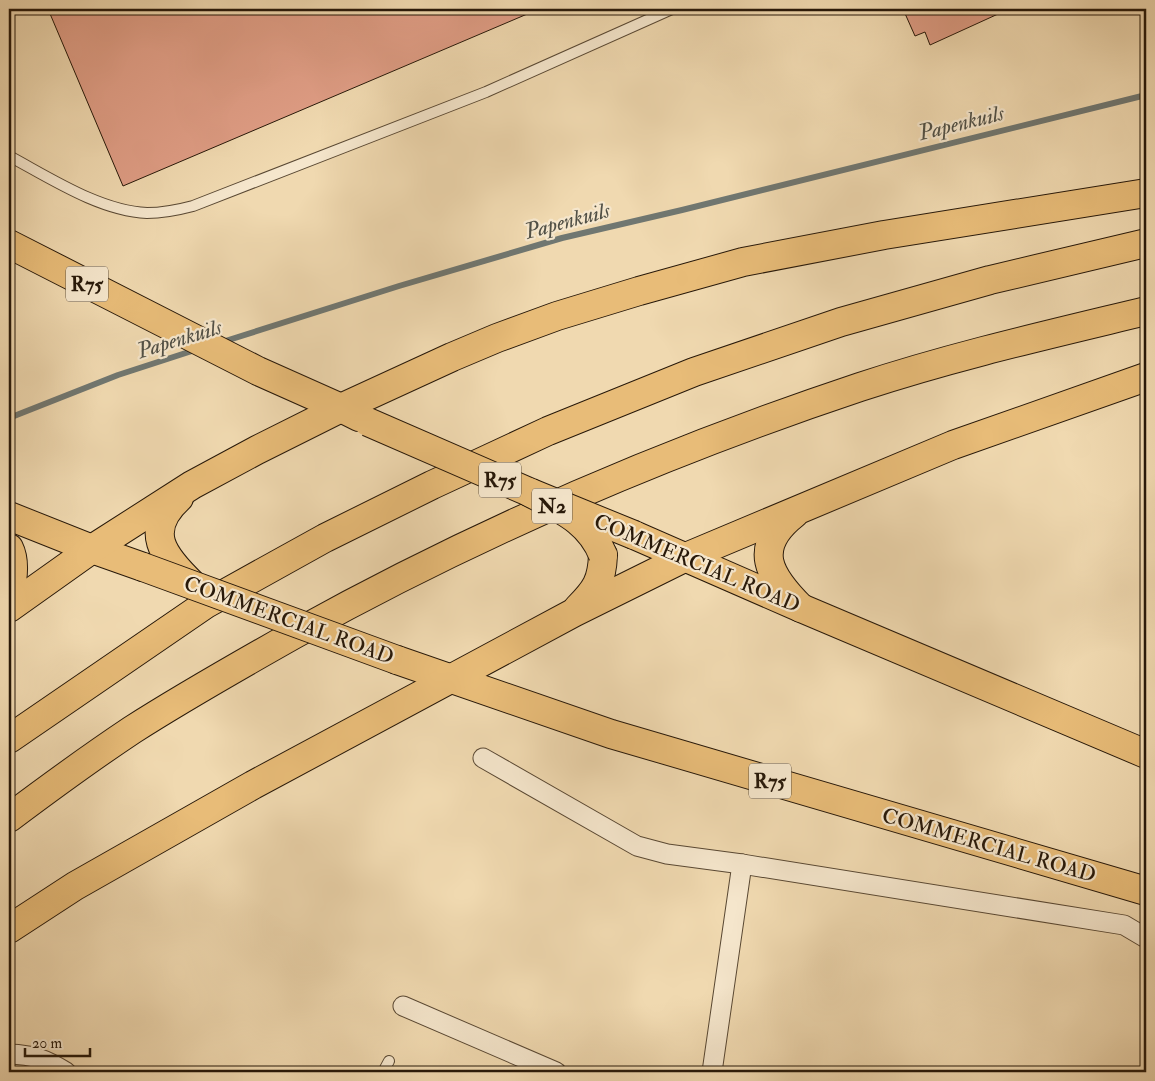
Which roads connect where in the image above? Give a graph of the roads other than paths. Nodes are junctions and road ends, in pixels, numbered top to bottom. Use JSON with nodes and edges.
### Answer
{"nodes":[{"id":1,"x":672,"y":9,"type":"edge"},
{"id":2,"x":9,"y":156,"type":"edge"},
{"id":3,"x":1146,"y":193,"type":"edge"},
{"id":4,"x":1146,"y":243,"type":"edge"},
{"id":5,"x":9,"y":244,"type":"edge"},
{"id":6,"x":1146,"y":311,"type":"edge"},
{"id":7,"x":1146,"y":376,"type":"edge"},
{"id":8,"x":341,"y":408,"type":"junction"},
{"id":9,"x":192,"y":486,"type":"junction"},
{"id":10,"x":529,"y":492,"type":"junction"},
{"id":11,"x":806,"y":506,"type":"junction"},
{"id":12,"x":9,"y":516,"type":"edge"},
{"id":13,"x":9,"y":548,"type":"edge"},
{"id":14,"x":92,"y":550,"type":"junction"},
{"id":15,"x":686,"y":557,"type":"junction"},
{"id":16,"x":192,"y":584,"type":"junction"},
{"id":17,"x":9,"y":595,"type":"edge"},
{"id":18,"x":9,"y":608,"type":"edge"},
{"id":19,"x":801,"y":608,"type":"junction"},
{"id":20,"x":575,"y":612,"type":"junction"},
{"id":21,"x":450,"y":678,"type":"junction"},
{"id":22,"x":9,"y":739,"type":"edge"},
{"id":23,"x":1146,"y":754,"type":"edge"},
{"id":24,"x":483,"y":758,"type":"dead end"},
{"id":25,"x":9,"y":818,"type":"edge"},
{"id":26,"x":742,"y":864,"type":"junction"},
{"id":27,"x":1146,"y":891,"type":"edge"},
{"id":28,"x":9,"y":929,"type":"edge"},
{"id":29,"x":1146,"y":938,"type":"edge"},
{"id":30,"x":403,"y":1006,"type":"dead end"},
{"id":31,"x":9,"y":1054,"type":"edge"},
{"id":32,"x":389,"y":1061,"type":"dead end"},
{"id":33,"x":66,"y":1072,"type":"edge"},
{"id":34,"x":383,"y":1072,"type":"edge"},
{"id":35,"x":556,"y":1072,"type":"edge"},
{"id":36,"x":712,"y":1072,"type":"edge"}],
"edges":[{"from":1,"to":2,"type":"lane"},
{"from":3,"to":8,"type":"main road"},
{"from":4,"to":22,"type":"main road"},
{"from":5,"to":8,"type":"main road","name":"COMMERCIAL ROAD","number":"R75"},
{"from":6,"to":25,"type":"main road","number":"N2"},
{"from":7,"to":11,"type":"main road"},
{"from":8,"to":9,"type":"main road"},
{"from":8,"to":10,"type":"main road","name":"COMMERCIAL ROAD","number":"R75","bridge":true},
{"from":9,"to":14,"type":"main road"},
{"from":9,"to":16,"type":"main road"},
{"from":10,"to":15,"type":"main road","name":"COMMERCIAL ROAD","number":"R75","bridge":true},
{"from":10,"to":20,"type":"main road","bridge":true},
{"from":11,"to":15,"type":"main road"},
{"from":11,"to":19,"type":"main road"},
{"from":12,"to":14,"type":"main road","name":"COMMERCIAL ROAD","number":"R75"},
{"from":13,"to":17,"type":"main road"},
{"from":14,"to":16,"type":"main road","name":"COMMERCIAL ROAD","number":"R75","bridge":true},
{"from":14,"to":18,"type":"main road"},
{"from":15,"to":19,"type":"main road","name":"COMMERCIAL ROAD","number":"R75"},
{"from":15,"to":20,"type":"main road"},
{"from":16,"to":21,"type":"main road","name":"COMMERCIAL ROAD","number":"R75","bridge":true},
{"from":19,"to":23,"type":"main road","name":"COMMERCIAL ROAD","number":"R75"},
{"from":20,"to":21,"type":"main road"},
{"from":21,"to":27,"type":"main road","name":"COMMERCIAL ROAD","number":"R75"},
{"from":21,"to":28,"type":"main road"},
{"from":24,"to":26,"type":"street"},
{"from":26,"to":29,"type":"street"},
{"from":26,"to":36,"type":"street"},
{"from":30,"to":35,"type":"street"},
{"from":31,"to":33,"type":"street"},
{"from":32,"to":34,"type":"lane"}]}
